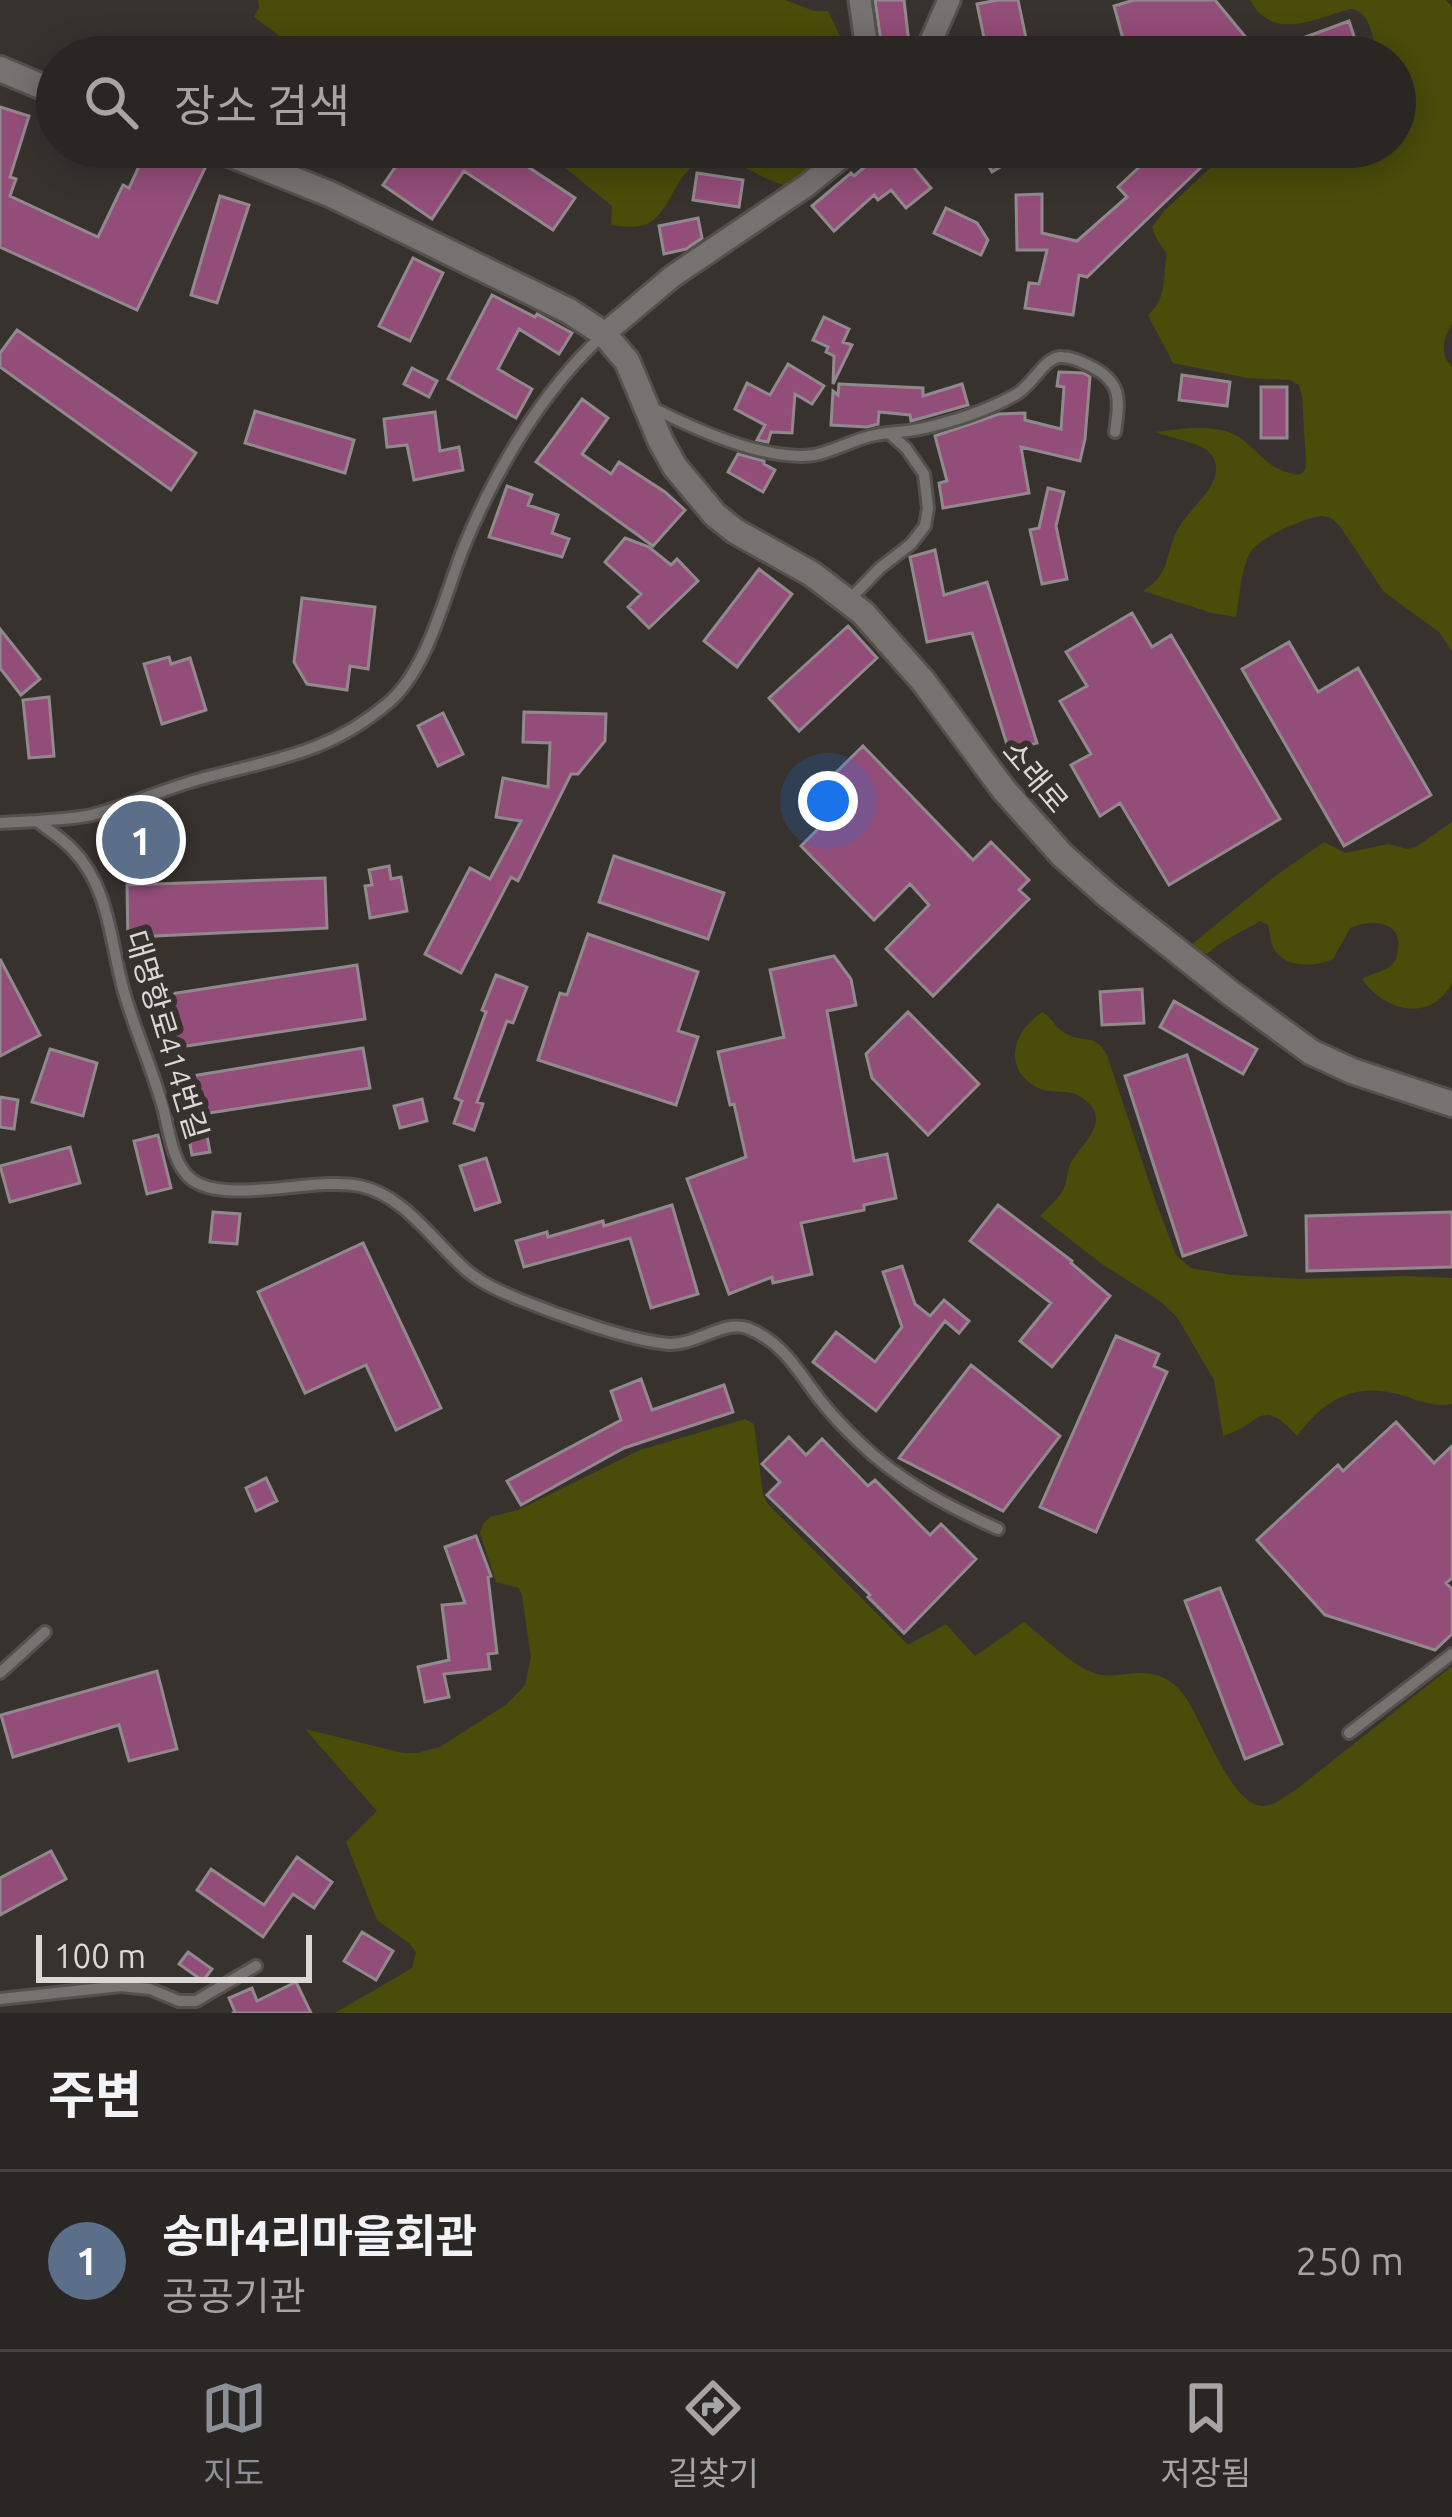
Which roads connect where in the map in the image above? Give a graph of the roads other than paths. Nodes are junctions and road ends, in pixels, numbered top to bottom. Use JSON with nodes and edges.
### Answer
{"nodes":[{"id":1,"x":860,"y":0,"type":"edge"},
{"id":2,"x":949,"y":0,"type":"edge"},
{"id":3,"x":865,"y":36,"type":"edge"},
{"id":4,"x":933,"y":36,"type":"edge"},
{"id":5,"x":0,"y":69,"type":"edge"},
{"id":6,"x":36,"y":84,"type":"edge"},
{"id":7,"x":268,"y":168,"type":"edge"},
{"id":8,"x":828,"y":168,"type":"edge"},
{"id":9,"x":604,"y":334,"type":"junction"},
{"id":10,"x":646,"y":404,"type":"junction"},
{"id":11,"x":1115,"y":432,"type":"dead end"},
{"id":12,"x":889,"y":433,"type":"junction"},
{"id":13,"x":848,"y":602,"type":"junction"},
{"id":14,"x":37,"y":821,"type":"junction"},
{"id":15,"x":0,"y":823,"type":"edge"},
{"id":16,"x":1452,"y":1104,"type":"edge"},
{"id":17,"x":998,"y":1529,"type":"dead end"},
{"id":18,"x":45,"y":1632,"type":"dead end"},
{"id":19,"x":1452,"y":1654,"type":"edge"},
{"id":20,"x":0,"y":1673,"type":"edge"},
{"id":21,"x":1349,"y":1733,"type":"dead end"},
{"id":22,"x":256,"y":1966,"type":"dead end"},
{"id":23,"x":0,"y":1999,"type":"edge"}],
"edges":[{"from":1,"to":3,"type":"street"},
{"from":2,"to":4,"type":"street"},
{"from":5,"to":6,"type":"street"},
{"from":7,"to":9,"type":"street","name":"소래로"},
{"from":8,"to":9,"type":"street"},
{"from":9,"to":10,"type":"street","name":"소래로"},
{"from":9,"to":14,"type":"lane"},
{"from":10,"to":12,"type":"lane"},
{"from":10,"to":13,"type":"street","name":"소래로"},
{"from":11,"to":12,"type":"lane"},
{"from":12,"to":13,"type":"lane"},
{"from":13,"to":16,"type":"street","name":"소래로"},
{"from":14,"to":15,"type":"lane"},
{"from":14,"to":17,"type":"lane","name":"대명항로414번길"},
{"from":18,"to":20,"type":"lane"},
{"from":19,"to":21,"type":"lane"},
{"from":22,"to":23,"type":"lane"}]}
